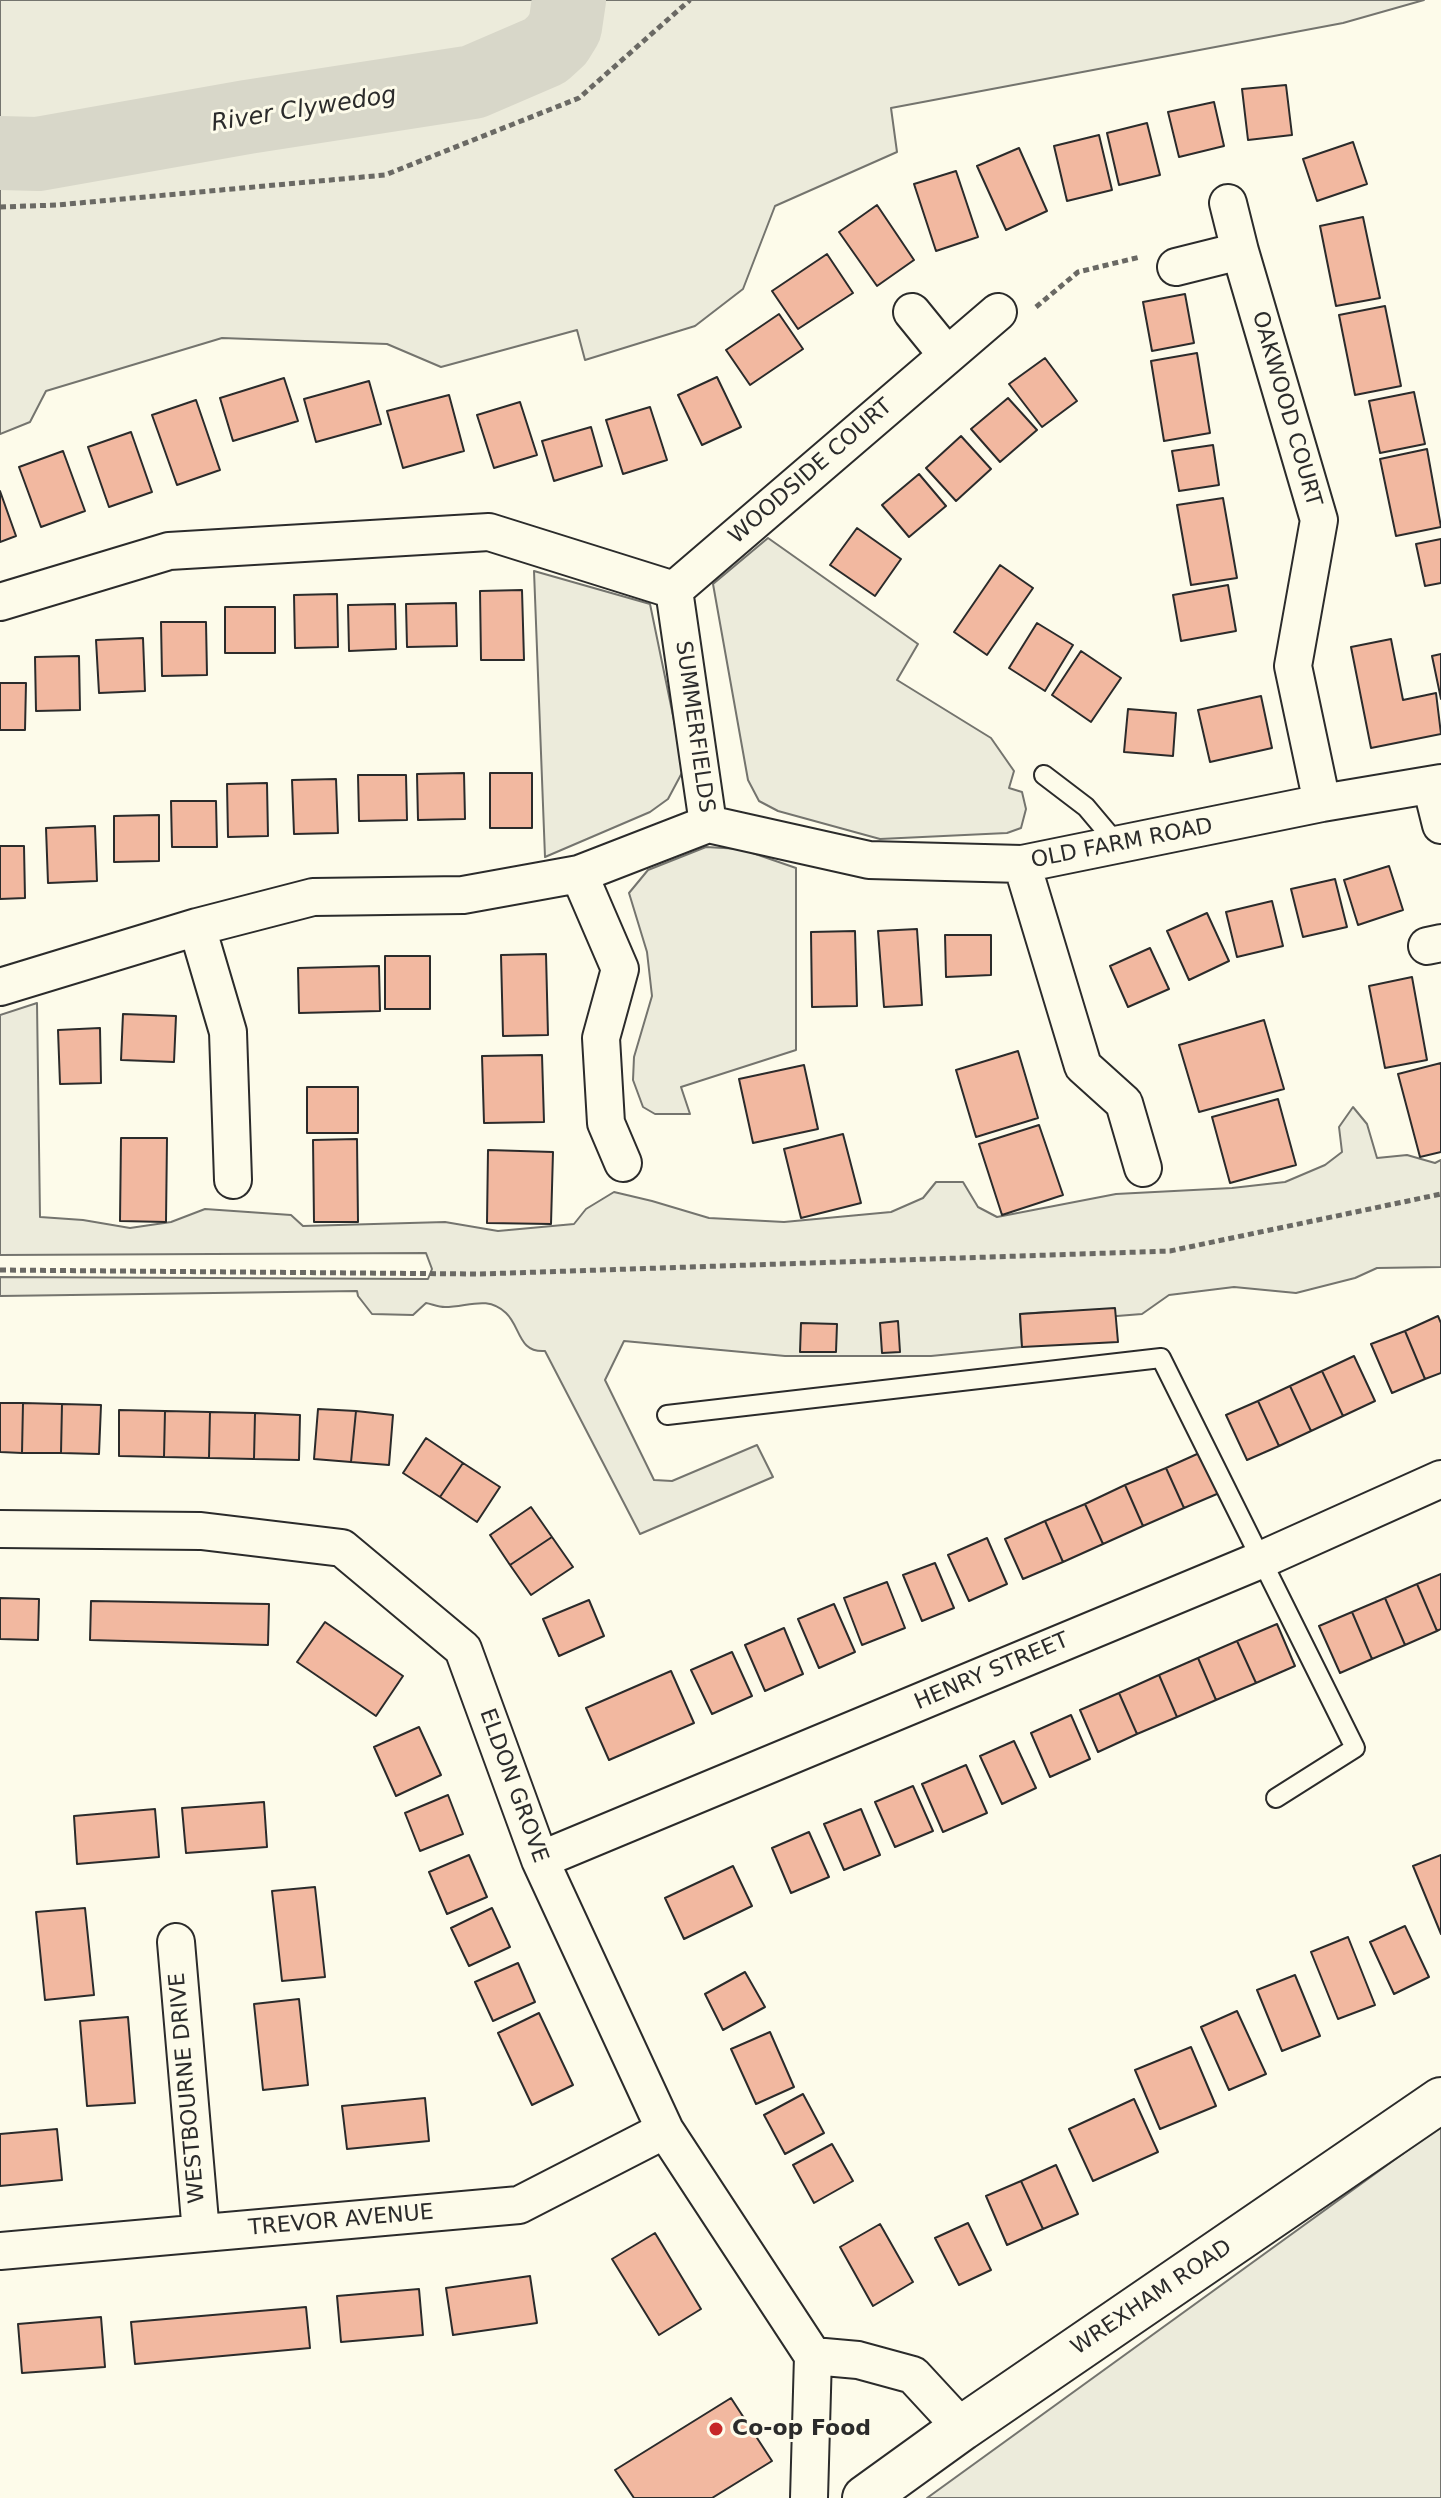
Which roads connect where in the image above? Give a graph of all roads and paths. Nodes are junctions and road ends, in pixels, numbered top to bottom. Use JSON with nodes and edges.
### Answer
{"nodes":[{"id":1,"x":690,"y":0,"type":"edge"},
{"id":2,"x":1228,"y":203,"type":"dead end"},
{"id":3,"x":0,"y":207,"type":"edge"},
{"id":4,"x":1240,"y":251,"type":"junction"},
{"id":5,"x":1176,"y":267,"type":"joint"},
{"id":6,"x":912,"y":312,"type":"dead end"},
{"id":7,"x":998,"y":312,"type":"joint"},
{"id":8,"x":947,"y":355,"type":"junction"},
{"id":9,"x":674,"y":590,"type":"junction"},
{"id":10,"x":0,"y":602,"type":"edge"},
{"id":11,"x":1044,"y":775,"type":"dead end"},
{"id":12,"x":1436,"y":784,"type":"edge"},
{"id":13,"x":1322,"y":803,"type":"junction"},
{"id":14,"x":708,"y":824,"type":"junction"},
{"id":15,"x":1441,"y":825,"type":"edge"},
{"id":16,"x":1118,"y":845,"type":"junction"},
{"id":17,"x":1022,"y":864,"type":"junction"},
{"id":18,"x":579,"y":874,"type":"junction"},
{"id":19,"x":197,"y":927,"type":"junction"},
{"id":20,"x":0,"y":987,"type":"edge"},
{"id":21,"x":623,"y":1163,"type":"dead end"},
{"id":22,"x":1143,"y":1168,"type":"dead end"},
{"id":23,"x":233,"y":1180,"type":"dead end"},
{"id":24,"x":1441,"y":1194,"type":"edge"},
{"id":25,"x":0,"y":1270,"type":"edge"},
{"id":26,"x":667,"y":1415,"type":"dead end"},
{"id":27,"x":1441,"y":1479,"type":"edge"},
{"id":28,"x":0,"y":1529,"type":"edge"},
{"id":29,"x":1263,"y":1559,"type":"junction"},
{"id":30,"x":1276,"y":1798,"type":"dead end"},
{"id":31,"x":540,"y":1860,"type":"junction"},
{"id":32,"x":176,"y":1942,"type":"dead end"},
{"id":33,"x":1441,"y":2100,"type":"edge"},
{"id":34,"x":665,"y":2130,"type":"junction"},
{"id":35,"x":201,"y":2233,"type":"junction"},
{"id":36,"x":0,"y":2251,"type":"edge"},
{"id":37,"x":813,"y":2356,"type":"junction"},
{"id":38,"x":962,"y":2428,"type":"junction"},
{"id":39,"x":809,"y":2498,"type":"edge"},
{"id":40,"x":865,"y":2498,"type":"edge"}],
"edges":[{"from":1,"to":3,"type":"path"},
{"from":2,"to":4,"type":"street","name":"OAKWOOD COURT"},
{"from":4,"to":5,"type":"street"},
{"from":4,"to":13,"type":"street","name":"OAKWOOD COURT"},
{"from":5,"to":7,"type":"path"},
{"from":6,"to":8,"type":"street"},
{"from":7,"to":8,"type":"street","name":"WOODSIDE COURT"},
{"from":8,"to":9,"type":"street","name":"WOODSIDE COURT"},
{"from":9,"to":10,"type":"street"},
{"from":9,"to":14,"type":"street","name":"SUMMERFIELDS"},
{"from":11,"to":16,"type":"lane"},
{"from":12,"to":13,"type":"street","name":"OLD FARM ROAD"},
{"from":12,"to":15,"type":"street"},
{"from":13,"to":16,"type":"street","name":"OLD FARM ROAD"},
{"from":14,"to":17,"type":"street","name":"OLD FARM ROAD"},
{"from":14,"to":18,"type":"street","name":"SUMMERFIELDS"},
{"from":16,"to":17,"type":"street","name":"OLD FARM ROAD"},
{"from":17,"to":22,"type":"street"},
{"from":18,"to":19,"type":"street","name":"SUMMERFIELDS"},
{"from":18,"to":21,"type":"street"},
{"from":19,"to":20,"type":"street","name":"SUMMERFIELDS"},
{"from":19,"to":23,"type":"street"},
{"from":24,"to":25,"type":"path"},
{"from":26,"to":29,"type":"lane"},
{"from":27,"to":29,"type":"street","name":"HENRY STREET"},
{"from":28,"to":31,"type":"street","name":"ELDON GROVE"},
{"from":29,"to":30,"type":"lane"},
{"from":29,"to":31,"type":"street","name":"HENRY STREET"},
{"from":31,"to":34,"type":"street","name":"ELDON GROVE"},
{"from":32,"to":35,"type":"street","name":"WESTBOURNE DRIVE"},
{"from":33,"to":38,"type":"main road","name":"WREXHAM ROAD"},
{"from":34,"to":35,"type":"street","name":"TREVOR AVENUE"},
{"from":34,"to":37,"type":"street","name":"ELDON GROVE"},
{"from":35,"to":36,"type":"street","name":"TREVOR AVENUE"},
{"from":37,"to":38,"type":"street"},
{"from":37,"to":39,"type":"street"},
{"from":38,"to":40,"type":"main road","name":"WREXHAM ROAD"}]}
